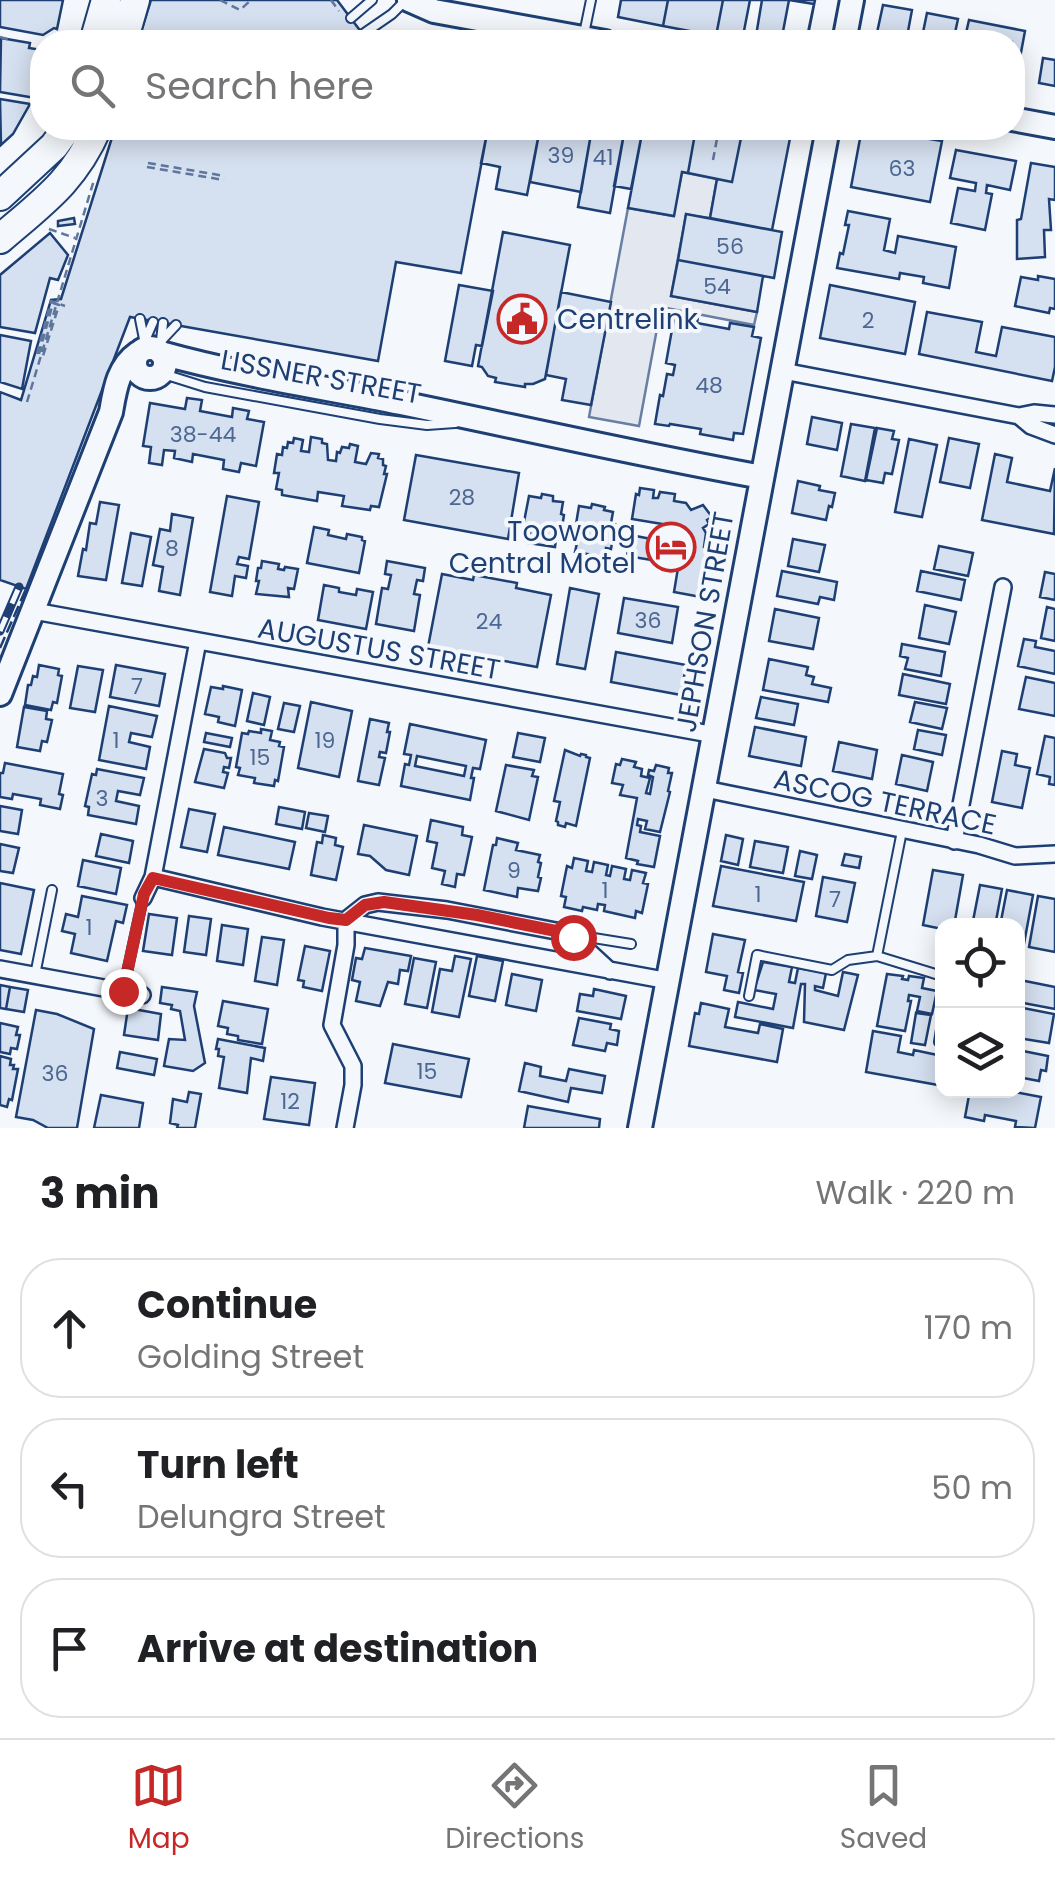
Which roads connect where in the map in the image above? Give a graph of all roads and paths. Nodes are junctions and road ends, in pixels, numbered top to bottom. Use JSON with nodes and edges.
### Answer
{"nodes":[{"id":1,"x":106,"y":0,"type":"edge"},
{"id":2,"x":135,"y":0,"type":"edge"},
{"id":3,"x":220,"y":0,"type":"edge"},
{"id":4,"x":250,"y":0,"type":"edge"},
{"id":5,"x":372,"y":0,"type":"edge"},
{"id":6,"x":408,"y":0,"type":"edge"},
{"id":7,"x":591,"y":0,"type":"edge"},
{"id":8,"x":852,"y":0,"type":"edge"},
{"id":9,"x":350,"y":18,"type":"dead end"},
{"id":10,"x":97,"y":30,"type":"edge"},
{"id":11,"x":126,"y":30,"type":"edge"},
{"id":12,"x":369,"y":30,"type":"edge"},
{"id":13,"x":541,"y":30,"type":"edge"},
{"id":14,"x":594,"y":30,"type":"edge"},
{"id":15,"x":846,"y":30,"type":"edge"},
{"id":16,"x":0,"y":37,"type":"edge"},
{"id":17,"x":10,"y":40,"type":"dead end"},
{"id":18,"x":1025,"y":121,"type":"edge"},
{"id":19,"x":1055,"y":127,"type":"edge"},
{"id":20,"x":58,"y":140,"type":"edge"},
{"id":21,"x":92,"y":140,"type":"edge"},
{"id":22,"x":717,"y":140,"type":"edge"},
{"id":23,"x":826,"y":140,"type":"edge"},
{"id":24,"x":713,"y":160,"type":"dead end"},
{"id":25,"x":147,"y":165,"type":"dead end"},
{"id":26,"x":96,"y":174,"type":"dead end"},
{"id":27,"x":225,"y":178,"type":"dead end"},
{"id":28,"x":0,"y":196,"type":"edge"},
{"id":29,"x":44,"y":228,"type":"dead end"},
{"id":30,"x":3,"y":236,"type":"edge"},
{"id":31,"x":76,"y":238,"type":"junction"},
{"id":32,"x":56,"y":304,"type":"junction"},
{"id":33,"x":65,"y":306,"type":"dead end"},
{"id":34,"x":140,"y":319,"type":"dead end"},
{"id":35,"x":176,"y":326,"type":"dead end"},
{"id":36,"x":152,"y":358,"type":"junction"},
{"id":37,"x":783,"y":371,"type":"junction"},
{"id":38,"x":26,"y":402,"type":"dead end"},
{"id":39,"x":1055,"y":415,"type":"edge"},
{"id":40,"x":1019,"y":416,"type":"junction"},
{"id":41,"x":480,"y":420,"type":"junction"},
{"id":42,"x":1055,"y":435,"type":"edge"},
{"id":43,"x":762,"y":477,"type":"junction"},
{"id":44,"x":1003,"y":588,"type":"dead end"},
{"id":45,"x":34,"y":611,"type":"junction"},
{"id":46,"x":198,"y":641,"type":"junction"},
{"id":47,"x":0,"y":694,"type":"edge"},
{"id":48,"x":715,"y":736,"type":"junction"},
{"id":49,"x":705,"y":789,"type":"junction"},
{"id":50,"x":902,"y":831,"type":"junction"},
{"id":51,"x":954,"y":841,"type":"junction"},
{"id":52,"x":1055,"y":854,"type":"edge"},
{"id":53,"x":153,"y":878,"type":"junction"},
{"id":54,"x":52,"y":890,"type":"dead end"},
{"id":55,"x":143,"y":898,"type":"joint"},
{"id":56,"x":346,"y":920,"type":"junction"},
{"id":57,"x":566,"y":933,"type":"junction"},
{"id":58,"x":631,"y":944,"type":"dead end"},
{"id":59,"x":877,"y":956,"type":"junction"},
{"id":60,"x":0,"y":969,"type":"edge"},
{"id":61,"x":610,"y":971,"type":"junction"},
{"id":62,"x":935,"y":974,"type":"edge"},
{"id":63,"x":35,"y":975,"type":"junction"},
{"id":64,"x":668,"y":981,"type":"junction"},
{"id":65,"x":123,"y":991,"type":"junction"},
{"id":66,"x":142,"y":994,"type":"dead end"},
{"id":67,"x":749,"y":996,"type":"dead end"},
{"id":68,"x":345,"y":1128,"type":"edge"},
{"id":69,"x":640,"y":1128,"type":"edge"}],
"edges":[{"from":1,"to":10,"type":"highway"},
{"from":2,"to":11,"type":"highway"},
{"from":3,"to":4,"type":"path"},
{"from":5,"to":9,"type":"lane"},
{"from":6,"to":12,"type":"lane"},
{"from":6,"to":13,"type":"street"},
{"from":7,"to":14,"type":"lane"},
{"from":8,"to":15,"type":"street"},
{"from":16,"to":17,"type":"path"},
{"from":18,"to":19,"type":"street"},
{"from":20,"to":28,"type":"highway"},
{"from":21,"to":30,"type":"highway"},
{"from":22,"to":24,"type":"path"},
{"from":23,"to":37,"type":"street","name":"JEPHSON STREET"},
{"from":25,"to":27,"type":"path"},
{"from":26,"to":31,"type":"path"},
{"from":29,"to":31,"type":"path"},
{"from":31,"to":32,"type":"path"},
{"from":32,"to":33,"type":"path"},
{"from":32,"to":38,"type":"path"},
{"from":34,"to":36,"type":"lane"},
{"from":35,"to":36,"type":"lane"},
{"from":36,"to":36,"type":"lane"},
{"from":36,"to":41,"type":"street","name":"LISSNER STREET"},
{"from":36,"to":41,"type":"lane","name":"LISSNER STREET"},
{"from":36,"to":45,"type":"street"},
{"from":37,"to":40,"type":"street"},
{"from":37,"to":43,"type":"street","name":"JEPHSON STREET"},
{"from":39,"to":40,"type":"street"},
{"from":40,"to":42,"type":"street"},
{"from":41,"to":43,"type":"street","name":"LISSNER STREET"},
{"from":43,"to":48,"type":"street","name":"JEPHSON STREET"},
{"from":44,"to":51,"type":"street"},
{"from":45,"to":46,"type":"street","name":"AUGUSTUS STREET"},
{"from":45,"to":47,"type":"street"},
{"from":46,"to":48,"type":"street","name":"AUGUSTUS STREET"},
{"from":46,"to":53,"type":"street"},
{"from":48,"to":49,"type":"street","name":"JEPHSON STREET"},
{"from":49,"to":50,"type":"street","name":"ASCOG TERRACE"},
{"from":49,"to":64,"type":"street","name":"JEPHSON STREET"},
{"from":50,"to":51,"type":"street","name":"ASCOG TERRACE"},
{"from":50,"to":59,"type":"lane"},
{"from":51,"to":52,"type":"street","name":"ASCOG TERRACE"},
{"from":53,"to":55,"type":"street"},
{"from":53,"to":56,"type":"street"},
{"from":54,"to":63,"type":"lane"},
{"from":55,"to":65,"type":"lane"},
{"from":56,"to":57,"type":"street"},
{"from":56,"to":61,"type":"street"},
{"from":56,"to":68,"type":"street"},
{"from":57,"to":58,"type":"lane"},
{"from":57,"to":61,"type":"street"},
{"from":59,"to":62,"type":"lane"},
{"from":59,"to":67,"type":"lane"},
{"from":60,"to":63,"type":"street"},
{"from":61,"to":64,"type":"street"},
{"from":63,"to":65,"type":"street"},
{"from":64,"to":69,"type":"street","name":"JEPHSON STREET"},
{"from":65,"to":66,"type":"street"}]}
